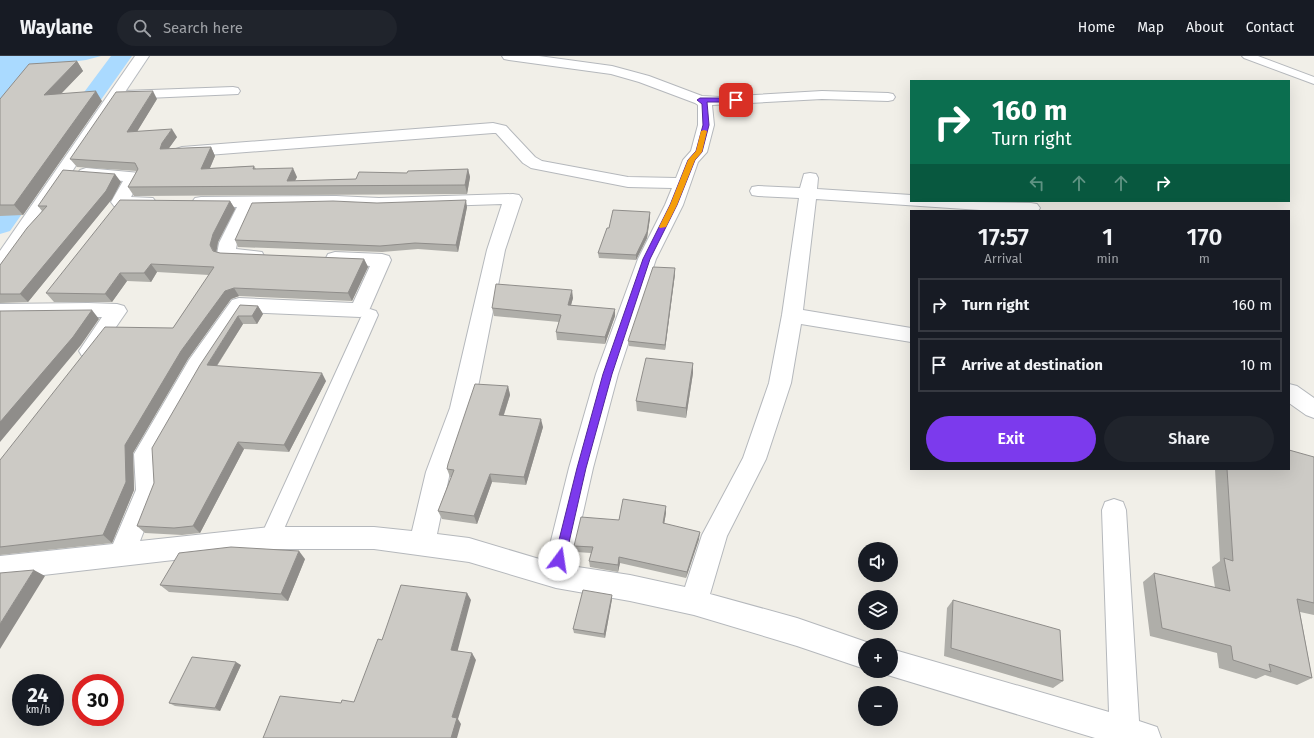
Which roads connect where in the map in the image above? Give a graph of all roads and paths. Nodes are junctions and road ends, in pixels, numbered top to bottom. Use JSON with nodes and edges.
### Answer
{"nodes":[{"id":1,"x":142,"y":56,"type":"edge"},
{"id":2,"x":509,"y":56,"type":"edge"},
{"id":3,"x":1248,"y":56,"type":"edge"},
{"id":4,"x":1314,"y":81,"type":"edge"},
{"id":5,"x":233,"y":92,"type":"dead end"},
{"id":6,"x":117,"y":95,"type":"junction"},
{"id":7,"x":888,"y":96,"type":"dead end"},
{"id":8,"x":700,"y":100,"type":"junction"},
{"id":9,"x":176,"y":152,"type":"edge"},
{"id":10,"x":63,"y":173,"type":"junction"},
{"id":11,"x":682,"y":183,"type":"junction"},
{"id":12,"x":810,"y":186,"type":"junction"},
{"id":13,"x":758,"y":191,"type":"dead end"},
{"id":14,"x":910,"y":200,"type":"edge"},
{"id":15,"x":165,"y":202,"type":"edge"},
{"id":16,"x":186,"y":202,"type":"edge"},
{"id":17,"x":938,"y":202,"type":"edge"},
{"id":18,"x":248,"y":203,"type":"junction"},
{"id":19,"x":1031,"y":207,"type":"edge"},
{"id":20,"x":274,"y":256,"type":"edge"},
{"id":21,"x":319,"y":258,"type":"edge"},
{"id":22,"x":0,"y":265,"type":"edge"},
{"id":23,"x":48,"y":293,"type":"edge"},
{"id":24,"x":35,"y":310,"type":"junction"},
{"id":25,"x":0,"y":311,"type":"edge"},
{"id":26,"x":370,"y":315,"type":"dead end"},
{"id":27,"x":792,"y":315,"type":"junction"},
{"id":28,"x":910,"y":335,"type":"edge"},
{"id":29,"x":75,"y":369,"type":"edge"},
{"id":30,"x":1290,"y":393,"type":"edge"},
{"id":31,"x":1314,"y":409,"type":"edge"},
{"id":32,"x":1114,"y":510,"type":"dead end"},
{"id":33,"x":270,"y":538,"type":"junction"},
{"id":34,"x":422,"y":544,"type":"junction"},
{"id":35,"x":122,"y":554,"type":"junction"},
{"id":36,"x":0,"y":568,"type":"edge"},
{"id":37,"x":556,"y":576,"type":"junction"},
{"id":38,"x":694,"y":602,"type":"junction"},
{"id":39,"x":858,"y":653,"type":"edge"},
{"id":40,"x":898,"y":665,"type":"edge"},
{"id":41,"x":1136,"y":735,"type":"edge"}],
"edges":[{"from":1,"to":6,"type":"street"},
{"from":2,"to":8,"type":"street"},
{"from":3,"to":4,"type":"lane"},
{"from":5,"to":6,"type":"street"},
{"from":6,"to":10,"type":"street"},
{"from":7,"to":8,"type":"street"},
{"from":8,"to":11,"type":"street"},
{"from":9,"to":11,"type":"street"},
{"from":10,"to":15,"type":"street"},
{"from":10,"to":22,"type":"street"},
{"from":11,"to":37,"type":"street"},
{"from":12,"to":13,"type":"street"},
{"from":12,"to":14,"type":"street"},
{"from":12,"to":27,"type":"street"},
{"from":16,"to":18,"type":"street"},
{"from":17,"to":19,"type":"street"},
{"from":18,"to":20,"type":"street"},
{"from":18,"to":34,"type":"street"},
{"from":21,"to":35,"type":"street"},
{"from":23,"to":24,"type":"street"},
{"from":24,"to":25,"type":"street"},
{"from":24,"to":29,"type":"street"},
{"from":26,"to":33,"type":"lane"},
{"from":27,"to":28,"type":"street"},
{"from":27,"to":38,"type":"street"},
{"from":30,"to":31,"type":"street"},
{"from":32,"to":41,"type":"street"},
{"from":33,"to":34,"type":"street"},
{"from":33,"to":35,"type":"street"},
{"from":34,"to":37,"type":"street"},
{"from":35,"to":36,"type":"street"},
{"from":37,"to":38,"type":"street"},
{"from":38,"to":39,"type":"street"},
{"from":40,"to":41,"type":"street"}]}
